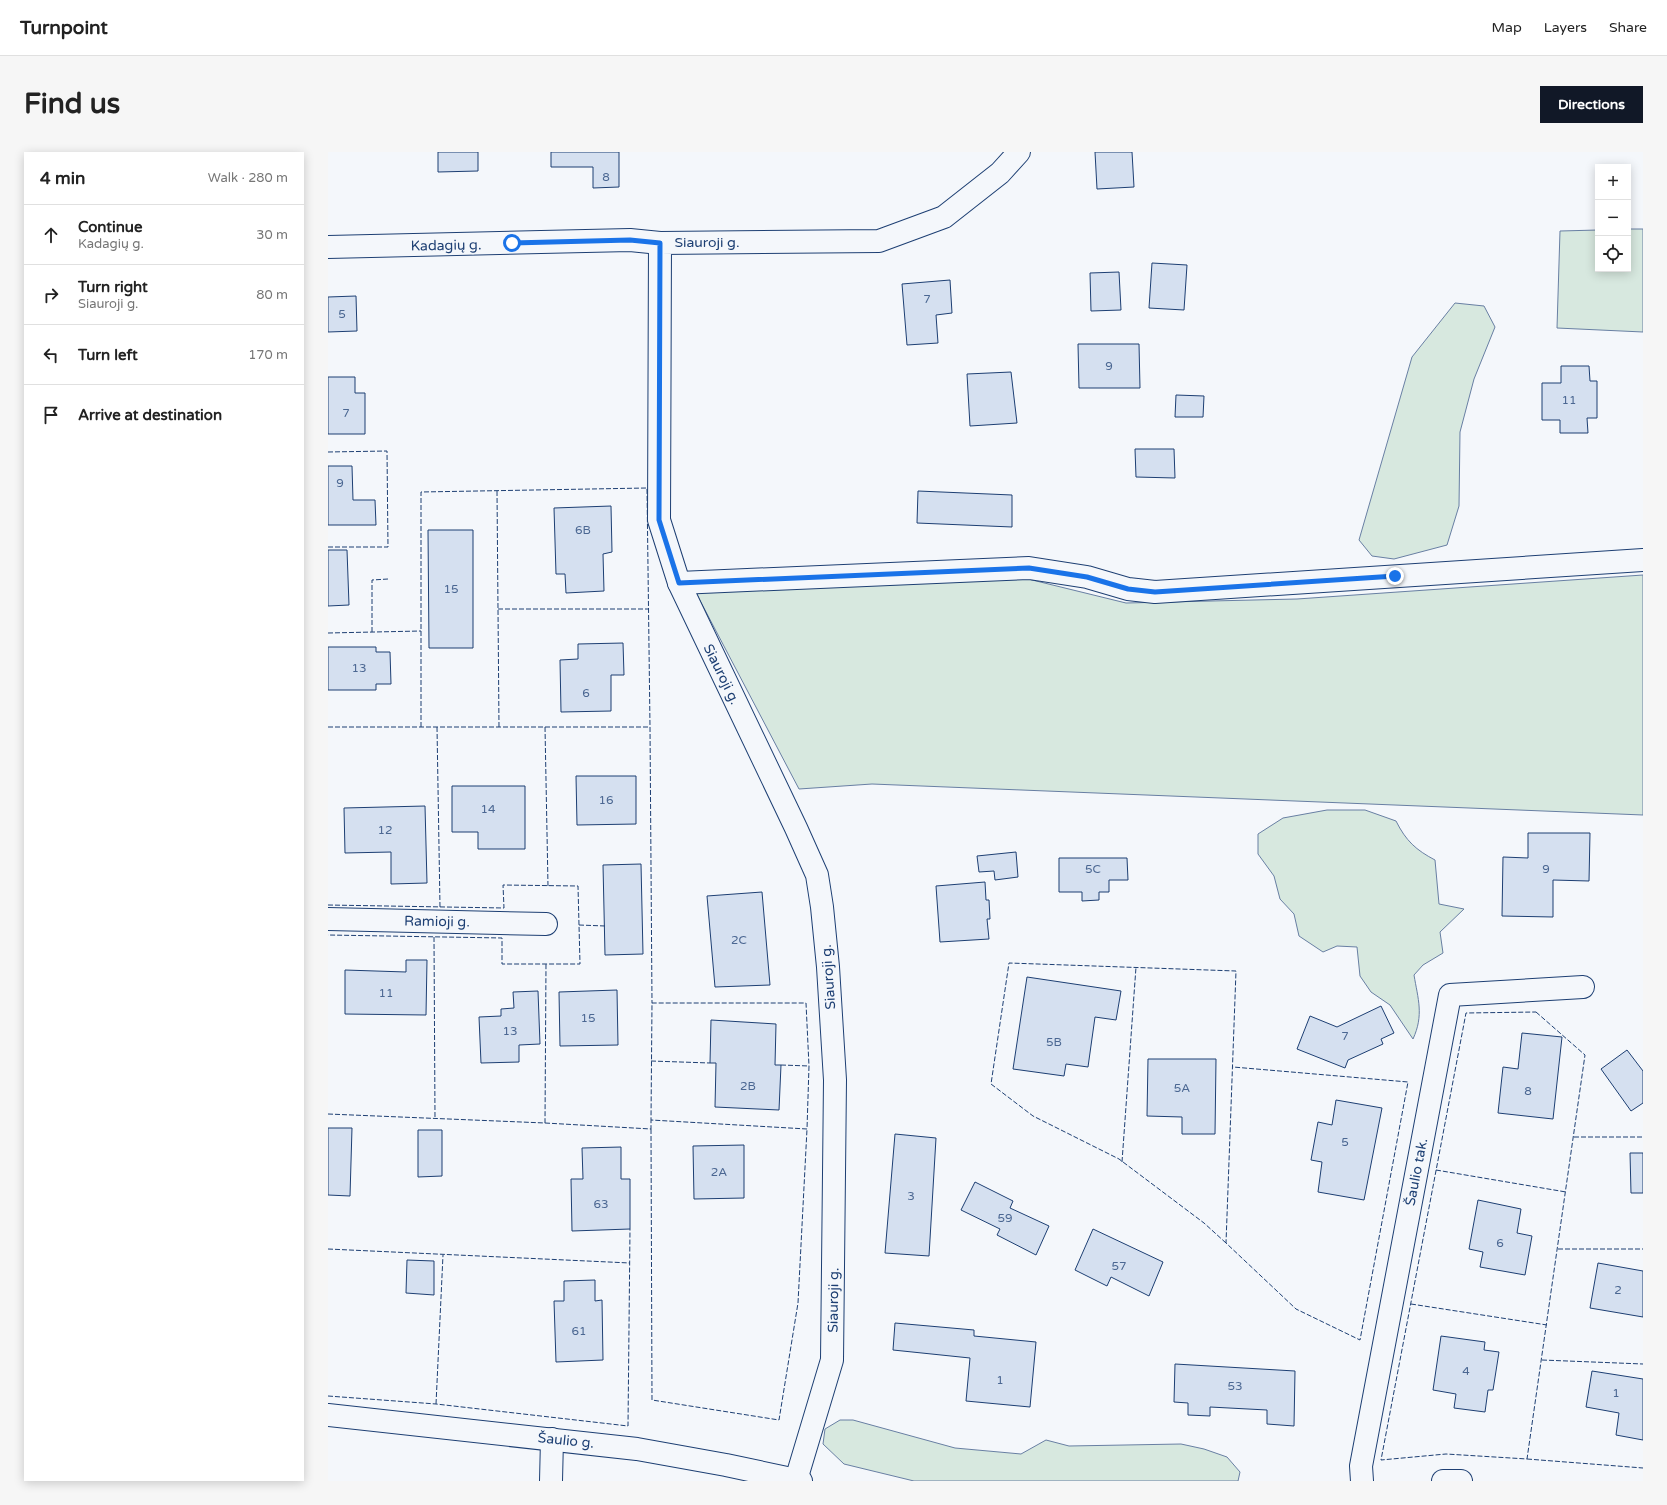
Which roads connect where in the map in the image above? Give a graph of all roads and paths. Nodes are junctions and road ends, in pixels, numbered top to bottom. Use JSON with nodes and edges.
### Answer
{"nodes":[{"id":1,"x":1019,"y":152,"type":"edge"},
{"id":2,"x":660,"y":243,"type":"junction"},
{"id":3,"x":328,"y":247,"type":"edge"},
{"id":4,"x":1643,"y":560,"type":"edge"},
{"id":5,"x":679,"y":583,"type":"junction"},
{"id":6,"x":328,"y":919,"type":"edge"},
{"id":7,"x":546,"y":924,"type":"dead end"},
{"id":8,"x":1582,"y":987,"type":"dead end"},
{"id":9,"x":328,"y":1415,"type":"edge"},
{"id":10,"x":552,"y":1439,"type":"junction"},
{"id":11,"x":798,"y":1480,"type":"edge"},
{"id":12,"x":551,"y":1481,"type":"edge"},
{"id":13,"x":1362,"y":1481,"type":"edge"},
{"id":14,"x":1443,"y":1481,"type":"edge"},
{"id":15,"x":1461,"y":1481,"type":"edge"}],
"edges":[{"from":1,"to":2,"type":"street","name":"Siauroji g."},
{"from":2,"to":3,"type":"street","name":"Kadagių g."},
{"from":2,"to":5,"type":"street","name":"Siauroji g."},
{"from":4,"to":5,"type":"street"},
{"from":5,"to":11,"type":"street","name":"Siauroji g."},
{"from":6,"to":7,"type":"street","name":"Ramioji g."},
{"from":8,"to":13,"type":"street","name":"Šaulio tak."},
{"from":9,"to":10,"type":"street","name":"Šaulio g."},
{"from":10,"to":11,"type":"street","name":"Šaulio g."},
{"from":10,"to":12,"type":"street"},
{"from":14,"to":15,"type":"street"}]}
